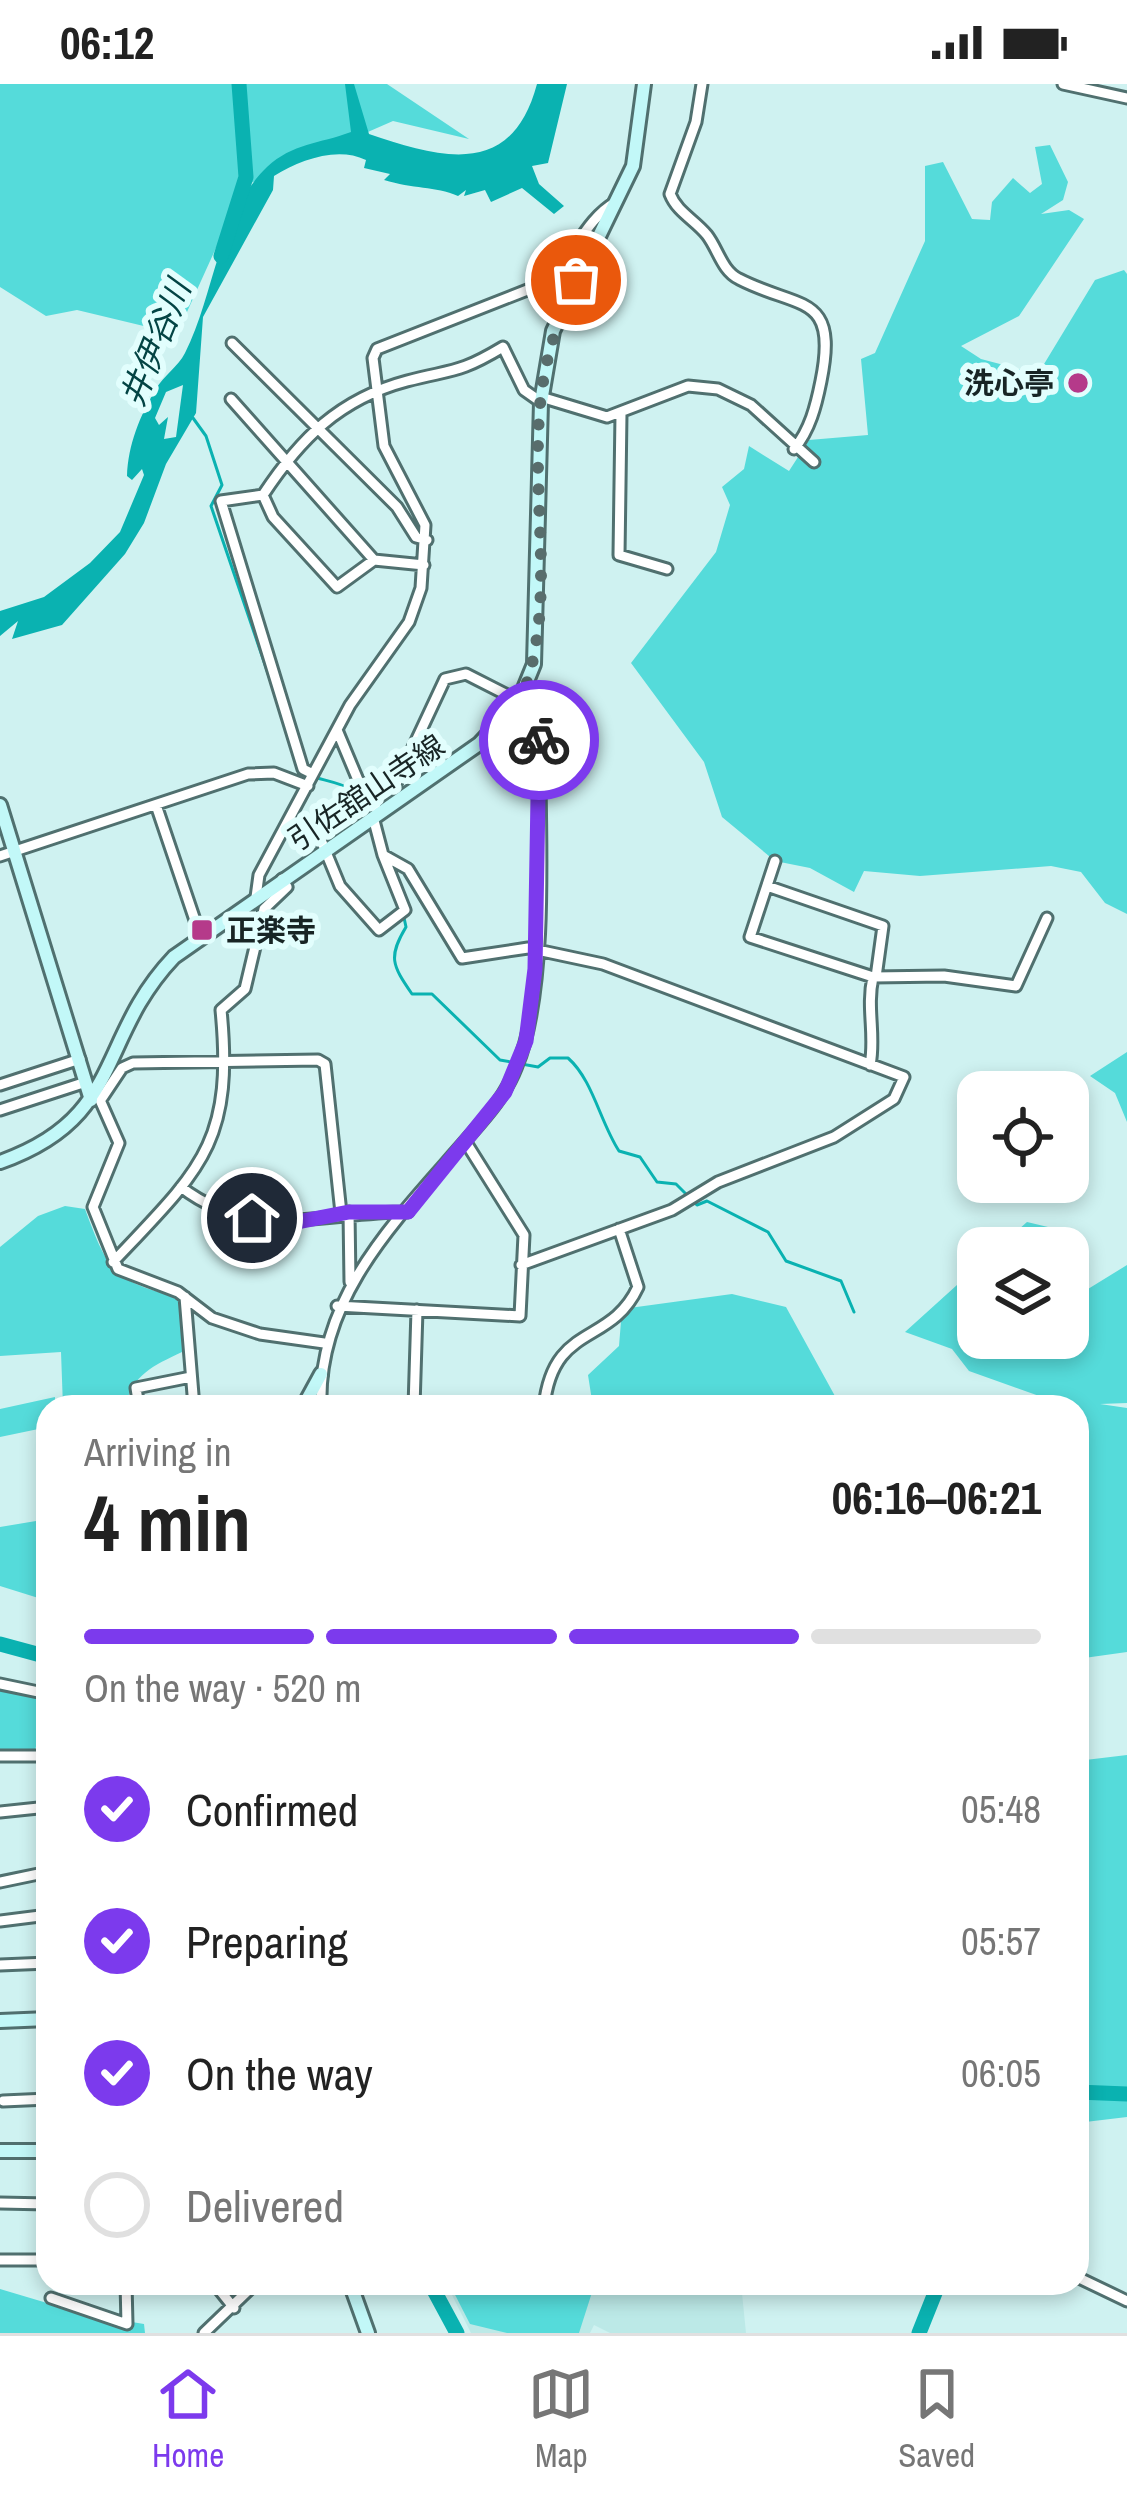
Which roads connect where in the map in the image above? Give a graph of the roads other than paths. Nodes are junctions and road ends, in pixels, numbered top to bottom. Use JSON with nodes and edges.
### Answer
{"nodes":[{"id":1,"x":644,"y":84,"type":"edge"},
{"id":2,"x":702,"y":84,"type":"edge"},
{"id":3,"x":1063,"y":84,"type":"edge"},
{"id":4,"x":1127,"y":98,"type":"edge"},
{"id":5,"x":617,"y":202,"type":"junction"},
{"id":6,"x":232,"y":343,"type":"dead end"},
{"id":7,"x":378,"y":392,"type":"junction"},
{"id":8,"x":230,"y":399,"type":"dead end"},
{"id":9,"x":541,"y":399,"type":"junction"},
{"id":10,"x":621,"y":414,"type":"junction"},
{"id":11,"x":316,"y":424,"type":"junction"},
{"id":12,"x":794,"y":449,"type":"junction"},
{"id":13,"x":287,"y":459,"type":"junction"},
{"id":14,"x":814,"y":462,"type":"dead end"},
{"id":15,"x":263,"y":495,"type":"junction"},
{"id":16,"x":427,"y":540,"type":"junction"},
{"id":17,"x":374,"y":560,"type":"junction"},
{"id":18,"x":424,"y":566,"type":"junction"},
{"id":19,"x":667,"y":569,"type":"dead end"},
{"id":20,"x":521,"y":698,"type":"junction"},
{"id":21,"x":337,"y":730,"type":"junction"},
{"id":22,"x":314,"y":774,"type":"junction"},
{"id":23,"x":308,"y":786,"type":"junction"},
{"id":24,"x":371,"y":792,"type":"junction"},
{"id":25,"x":0,"y":805,"type":"edge"},
{"id":26,"x":156,"y":805,"type":"junction"},
{"id":27,"x":376,"y":815,"type":"junction"},
{"id":28,"x":288,"y":823,"type":"junction"},
{"id":29,"x":327,"y":848,"type":"junction"},
{"id":30,"x":7,"y":854,"type":"edge"},
{"id":31,"x":383,"y":855,"type":"junction"},
{"id":32,"x":775,"y":861,"type":"dead end"},
{"id":33,"x":282,"y":879,"type":"junction"},
{"id":34,"x":767,"y":886,"type":"junction"},
{"id":35,"x":256,"y":897,"type":"junction"},
{"id":36,"x":1047,"y":918,"type":"dead end"},
{"id":37,"x":200,"y":935,"type":"junction"},
{"id":38,"x":535,"y":950,"type":"junction"},
{"id":39,"x":874,"y":977,"type":"junction"},
{"id":40,"x":80,"y":1059,"type":"junction"},
{"id":41,"x":226,"y":1060,"type":"junction"},
{"id":42,"x":870,"y":1065,"type":"junction"},
{"id":43,"x":0,"y":1084,"type":"edge"},
{"id":44,"x":94,"y":1093,"type":"junction"},
{"id":45,"x":0,"y":1110,"type":"edge"},
{"id":46,"x":465,"y":1141,"type":"junction"},
{"id":47,"x":1,"y":1158,"type":"edge"},
{"id":48,"x":181,"y":1187,"type":"junction"},
{"id":49,"x":408,"y":1212,"type":"junction"},
{"id":50,"x":345,"y":1213,"type":"junction"},
{"id":51,"x":619,"y":1229,"type":"junction"},
{"id":52,"x":112,"y":1262,"type":"junction"},
{"id":53,"x":521,"y":1265,"type":"junction"},
{"id":54,"x":350,"y":1282,"type":"junction"},
{"id":55,"x":184,"y":1297,"type":"junction"},
{"id":56,"x":337,"y":1306,"type":"junction"},
{"id":57,"x":417,"y":1310,"type":"junction"},
{"id":58,"x":324,"y":1343,"type":"junction"},
{"id":59,"x":321,"y":1375,"type":"junction"},
{"id":60,"x":190,"y":1377,"type":"junction"},
{"id":61,"x":137,"y":1395,"type":"edge"},
{"id":62,"x":192,"y":1395,"type":"edge"},
{"id":63,"x":310,"y":1395,"type":"edge"},
{"id":64,"x":321,"y":1395,"type":"edge"},
{"id":65,"x":414,"y":1395,"type":"edge"},
{"id":66,"x":545,"y":1395,"type":"edge"},
{"id":67,"x":0,"y":1684,"type":"edge"},
{"id":68,"x":36,"y":1692,"type":"edge"},
{"id":69,"x":0,"y":1756,"type":"edge"},
{"id":70,"x":36,"y":1756,"type":"edge"},
{"id":71,"x":36,"y":1808,"type":"edge"},
{"id":72,"x":0,"y":1812,"type":"edge"},
{"id":73,"x":36,"y":1875,"type":"edge"},
{"id":74,"x":0,"y":1882,"type":"edge"},
{"id":75,"x":36,"y":1918,"type":"edge"},
{"id":76,"x":0,"y":1922,"type":"edge"},
{"id":77,"x":36,"y":1964,"type":"edge"},
{"id":78,"x":0,"y":1965,"type":"edge"},
{"id":79,"x":36,"y":2020,"type":"edge"},
{"id":80,"x":0,"y":2021,"type":"edge"},
{"id":81,"x":36,"y":2100,"type":"edge"},
{"id":82,"x":3,"y":2101,"type":"dead end"},
{"id":83,"x":0,"y":2151,"type":"edge"},
{"id":84,"x":36,"y":2151,"type":"edge"},
{"id":85,"x":0,"y":2204,"type":"edge"},
{"id":86,"x":36,"y":2204,"type":"edge"},
{"id":87,"x":0,"y":2260,"type":"edge"},
{"id":88,"x":36,"y":2260,"type":"edge"},
{"id":89,"x":1089,"y":2282,"type":"edge"},
{"id":90,"x":126,"y":2295,"type":"edge"},
{"id":91,"x":224,"y":2295,"type":"edge"},
{"id":92,"x":245,"y":2295,"type":"edge"},
{"id":93,"x":354,"y":2295,"type":"edge"},
{"id":94,"x":51,"y":2298,"type":"dead end"},
{"id":95,"x":1127,"y":2301,"type":"edge"},
{"id":96,"x":234,"y":2308,"type":"junction"},
{"id":97,"x":204,"y":2333,"type":"edge"},
{"id":98,"x":368,"y":2333,"type":"edge"}],
"edges":[{"from":1,"to":5,"type":"main road","name":"引佐舘山寺線"},
{"from":2,"to":12,"type":"street"},
{"from":3,"to":4,"type":"street"},
{"from":5,"to":7,"type":"street"},
{"from":5,"to":9,"type":"main road","name":"引佐舘山寺線"},
{"from":6,"to":11,"type":"street"},
{"from":7,"to":9,"type":"street"},
{"from":7,"to":11,"type":"street"},
{"from":7,"to":16,"type":"street"},
{"from":8,"to":13,"type":"street"},
{"from":9,"to":10,"type":"street"},
{"from":9,"to":20,"type":"main road","name":"引佐舘山寺線"},
{"from":10,"to":12,"type":"street"},
{"from":10,"to":19,"type":"street"},
{"from":11,"to":13,"type":"street"},
{"from":11,"to":16,"type":"street"},
{"from":12,"to":14,"type":"street"},
{"from":13,"to":15,"type":"street"},
{"from":13,"to":17,"type":"street"},
{"from":15,"to":17,"type":"street"},
{"from":15,"to":22,"type":"street"},
{"from":16,"to":18,"type":"street"},
{"from":17,"to":18,"type":"street"},
{"from":18,"to":21,"type":"street"},
{"from":20,"to":24,"type":"street"},
{"from":20,"to":27,"type":"main road","name":"引佐舘山寺線"},
{"from":20,"to":38,"type":"street"},
{"from":21,"to":22,"type":"street"},
{"from":21,"to":24,"type":"street"},
{"from":22,"to":23,"type":"street"},
{"from":23,"to":26,"type":"street"},
{"from":23,"to":28,"type":"street"},
{"from":24,"to":27,"type":"street"},
{"from":25,"to":30,"type":"main road"},
{"from":26,"to":30,"type":"street"},
{"from":26,"to":37,"type":"street"},
{"from":27,"to":29,"type":"main road","name":"引佐舘山寺線"},
{"from":27,"to":31,"type":"street"},
{"from":28,"to":29,"type":"street"},
{"from":28,"to":35,"type":"street"},
{"from":29,"to":31,"type":"street"},
{"from":29,"to":33,"type":"main road","name":"引佐舘山寺線"},
{"from":30,"to":40,"type":"main road"},
{"from":31,"to":38,"type":"street"},
{"from":32,"to":34,"type":"street"},
{"from":33,"to":35,"type":"main road","name":"引佐舘山寺線"},
{"from":33,"to":41,"type":"street"},
{"from":34,"to":39,"type":"street"},
{"from":34,"to":39,"type":"street"},
{"from":35,"to":37,"type":"main road","name":"引佐舘山寺線"},
{"from":36,"to":39,"type":"street"},
{"from":37,"to":44,"type":"main road","name":"引佐舘山寺線"},
{"from":38,"to":42,"type":"street"},
{"from":38,"to":46,"type":"street"},
{"from":39,"to":42,"type":"street"},
{"from":40,"to":43,"type":"street"},
{"from":40,"to":44,"type":"main road"},
{"from":41,"to":44,"type":"street"},
{"from":41,"to":48,"type":"street"},
{"from":41,"to":50,"type":"street"},
{"from":42,"to":51,"type":"street"},
{"from":44,"to":45,"type":"street"},
{"from":44,"to":47,"type":"main road","name":"引佐舘山寺線"},
{"from":44,"to":52,"type":"street"},
{"from":46,"to":49,"type":"street"},
{"from":46,"to":53,"type":"street"},
{"from":48,"to":50,"type":"street"},
{"from":48,"to":52,"type":"street"},
{"from":49,"to":50,"type":"street"},
{"from":49,"to":54,"type":"street"},
{"from":50,"to":54,"type":"street"},
{"from":51,"to":53,"type":"street"},
{"from":51,"to":66,"type":"street"},
{"from":52,"to":55,"type":"street"},
{"from":53,"to":57,"type":"street"},
{"from":54,"to":56,"type":"street"},
{"from":55,"to":58,"type":"street"},
{"from":55,"to":60,"type":"street"},
{"from":56,"to":57,"type":"street"},
{"from":56,"to":58,"type":"street"},
{"from":57,"to":65,"type":"street"},
{"from":58,"to":59,"type":"street"},
{"from":59,"to":63,"type":"main road"},
{"from":59,"to":64,"type":"street"},
{"from":60,"to":61,"type":"street"},
{"from":60,"to":62,"type":"street"},
{"from":67,"to":68,"type":"street"},
{"from":69,"to":70,"type":"street"},
{"from":71,"to":72,"type":"street"},
{"from":73,"to":74,"type":"street"},
{"from":75,"to":76,"type":"street"},
{"from":77,"to":78,"type":"street"},
{"from":79,"to":80,"type":"main road"},
{"from":81,"to":82,"type":"street"},
{"from":83,"to":84,"type":"main road"},
{"from":85,"to":86,"type":"street"},
{"from":87,"to":88,"type":"street"},
{"from":89,"to":95,"type":"street"},
{"from":90,"to":94,"type":"street"},
{"from":91,"to":96,"type":"street"},
{"from":92,"to":96,"type":"street"},
{"from":93,"to":98,"type":"main road"},
{"from":96,"to":97,"type":"street"}]}
